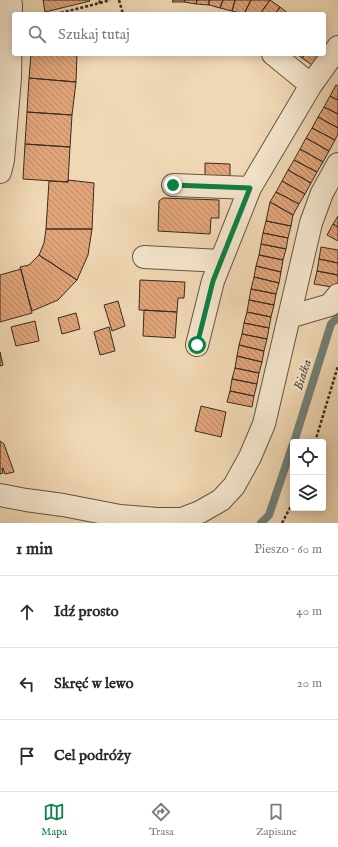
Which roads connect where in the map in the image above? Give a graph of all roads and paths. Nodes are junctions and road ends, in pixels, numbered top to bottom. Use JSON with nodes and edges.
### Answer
{"nodes":[{"id":1,"x":10,"y":0,"type":"edge"},
{"id":2,"x":110,"y":0,"type":"edge"},
{"id":3,"x":119,"y":0,"type":"edge"},
{"id":4,"x":99,"y":1,"type":"edge"},
{"id":5,"x":63,"y":12,"type":"edge"},
{"id":6,"x":122,"y":12,"type":"edge"},
{"id":7,"x":12,"y":16,"type":"edge"},
{"id":8,"x":12,"y":42,"type":"edge"},
{"id":9,"x":338,"y":48,"type":"edge"},
{"id":10,"x":275,"y":56,"type":"edge"},
{"id":11,"x":311,"y":85,"type":"junction"},
{"id":12,"x":4,"y":103,"type":"edge"},
{"id":13,"x":338,"y":164,"type":"edge"},
{"id":14,"x":0,"y":172,"type":"edge"},
{"id":15,"x":173,"y":185,"type":"dead end"},
{"id":16,"x":250,"y":188,"type":"junction"},
{"id":17,"x":144,"y":258,"type":"dead end"},
{"id":18,"x":221,"y":261,"type":"junction"},
{"id":19,"x":338,"y":295,"type":"edge"},
{"id":20,"x":289,"y":317,"type":"junction"},
{"id":21,"x":197,"y":345,"type":"dead end"},
{"id":22,"x":338,"y":366,"type":"edge"},
{"id":23,"x":316,"y":439,"type":"edge"},
{"id":24,"x":0,"y":495,"type":"edge"},
{"id":25,"x":290,"y":508,"type":"edge"},
{"id":26,"x":282,"y":523,"type":"edge"}],
"edges":[{"from":1,"to":7,"type":"street"},
{"from":2,"to":4,"type":"path"},
{"from":3,"to":6,"type":"path"},
{"from":4,"to":5,"type":"path"},
{"from":8,"to":12,"type":"street"},
{"from":9,"to":11,"type":"street"},
{"from":10,"to":11,"type":"street"},
{"from":11,"to":16,"type":"street"},
{"from":12,"to":14,"type":"street"},
{"from":13,"to":20,"type":"street"},
{"from":15,"to":16,"type":"street"},
{"from":16,"to":18,"type":"street"},
{"from":17,"to":18,"type":"street"},
{"from":18,"to":21,"type":"street"},
{"from":19,"to":20,"type":"street"},
{"from":20,"to":24,"type":"street"},
{"from":22,"to":23,"type":"path"},
{"from":25,"to":26,"type":"path"}]}
